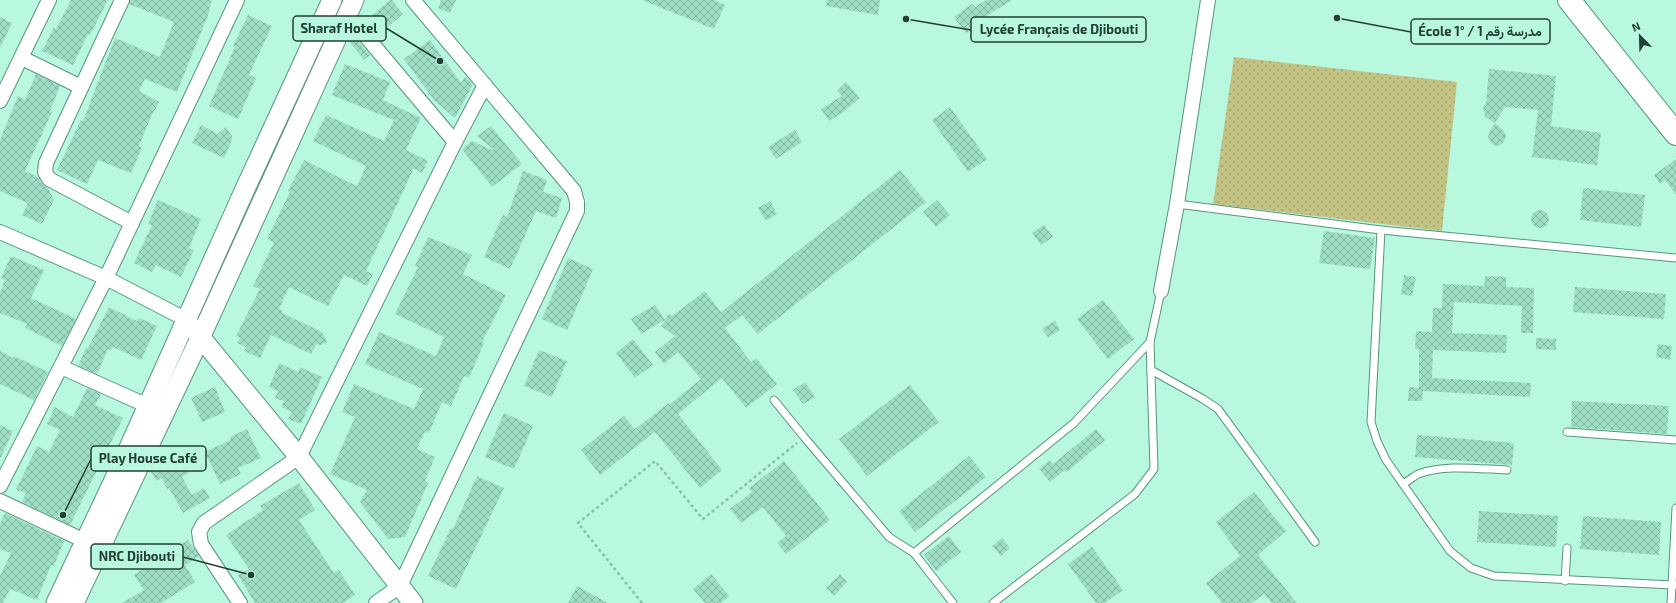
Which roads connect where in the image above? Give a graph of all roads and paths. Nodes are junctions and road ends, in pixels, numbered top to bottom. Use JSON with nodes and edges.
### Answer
{"nodes":[{"id":1,"x":49,"y":0,"type":"edge"},
{"id":2,"x":122,"y":0,"type":"edge"},
{"id":3,"x":237,"y":0,"type":"edge"},
{"id":4,"x":332,"y":0,"type":"edge"},
{"id":5,"x":413,"y":0,"type":"edge"},
{"id":6,"x":1208,"y":0,"type":"edge"},
{"id":7,"x":1569,"y":0,"type":"edge"},
{"id":8,"x":350,"y":7,"type":"edge"},
{"id":9,"x":22,"y":58,"type":"junction"},
{"id":10,"x":6,"y":73,"type":"edge"},
{"id":11,"x":485,"y":85,"type":"junction"},
{"id":12,"x":81,"y":87,"type":"junction"},
{"id":13,"x":0,"y":101,"type":"edge"},
{"id":14,"x":1676,"y":134,"type":"edge"},
{"id":15,"x":455,"y":142,"type":"junction"},
{"id":16,"x":1177,"y":204,"type":"junction"},
{"id":17,"x":132,"y":223,"type":"junction"},
{"id":18,"x":1381,"y":230,"type":"junction"},
{"id":19,"x":1,"y":236,"type":"edge"},
{"id":20,"x":1676,"y":258,"type":"edge"},
{"id":21,"x":106,"y":278,"type":"junction"},
{"id":22,"x":1161,"y":291,"type":"joint"},
{"id":23,"x":187,"y":320,"type":"junction"},
{"id":24,"x":201,"y":336,"type":"junction"},
{"id":25,"x":1150,"y":342,"type":"junction"},
{"id":26,"x":61,"y":366,"type":"junction"},
{"id":27,"x":1151,"y":370,"type":"junction"},
{"id":28,"x":774,"y":400,"type":"dead end"},
{"id":29,"x":148,"y":406,"type":"junction"},
{"id":30,"x":1568,"y":432,"type":"dead end"},
{"id":31,"x":804,"y":437,"type":"junction"},
{"id":32,"x":1676,"y":440,"type":"edge"},
{"id":33,"x":299,"y":457,"type":"junction"},
{"id":34,"x":1507,"y":470,"type":"dead end"},
{"id":35,"x":1403,"y":484,"type":"junction"},
{"id":36,"x":0,"y":486,"type":"edge"},
{"id":37,"x":0,"y":501,"type":"edge"},
{"id":38,"x":1676,"y":508,"type":"edge"},
{"id":39,"x":85,"y":541,"type":"junction"},
{"id":40,"x":1315,"y":542,"type":"dead end"},
{"id":41,"x":1567,"y":548,"type":"dead end"},
{"id":42,"x":914,"y":553,"type":"junction"},
{"id":43,"x":1565,"y":581,"type":"junction"},
{"id":44,"x":1674,"y":585,"type":"edge"},
{"id":45,"x":400,"y":586,"type":"junction"},
{"id":46,"x":56,"y":603,"type":"edge"},
{"id":47,"x":74,"y":603,"type":"edge"},
{"id":48,"x":240,"y":603,"type":"edge"},
{"id":49,"x":376,"y":603,"type":"edge"},
{"id":50,"x":414,"y":603,"type":"edge"},
{"id":51,"x":642,"y":603,"type":"edge"},
{"id":52,"x":953,"y":603,"type":"edge"},
{"id":53,"x":993,"y":603,"type":"edge"},
{"id":54,"x":1671,"y":603,"type":"edge"}],
"edges":[{"from":1,"to":9,"type":"street"},
{"from":2,"to":12,"type":"street"},
{"from":3,"to":17,"type":"street"},
{"from":4,"to":23,"type":"street"},
{"from":5,"to":11,"type":"street"},
{"from":6,"to":16,"type":"street"},
{"from":7,"to":14,"type":"main road"},
{"from":8,"to":15,"type":"street"},
{"from":8,"to":24,"type":"street"},
{"from":9,"to":10,"type":"street"},
{"from":9,"to":12,"type":"street"},
{"from":10,"to":13,"type":"street"},
{"from":11,"to":15,"type":"street"},
{"from":11,"to":45,"type":"street"},
{"from":12,"to":17,"type":"street"},
{"from":15,"to":33,"type":"street"},
{"from":16,"to":18,"type":"lane"},
{"from":16,"to":22,"type":"street"},
{"from":17,"to":21,"type":"street"},
{"from":18,"to":20,"type":"lane"},
{"from":18,"to":35,"type":"lane"},
{"from":19,"to":21,"type":"street"},
{"from":21,"to":23,"type":"street"},
{"from":21,"to":26,"type":"street"},
{"from":22,"to":25,"type":"lane"},
{"from":23,"to":24,"type":"street"},
{"from":23,"to":29,"type":"street"},
{"from":24,"to":33,"type":"street"},
{"from":24,"to":47,"type":"street"},
{"from":25,"to":27,"type":"lane"},
{"from":25,"to":42,"type":"lane"},
{"from":26,"to":29,"type":"street"},
{"from":26,"to":36,"type":"street"},
{"from":27,"to":40,"type":"lane"},
{"from":27,"to":53,"type":"lane"},
{"from":28,"to":31,"type":"lane"},
{"from":29,"to":39,"type":"street"},
{"from":30,"to":32,"type":"lane"},
{"from":31,"to":42,"type":"lane"},
{"from":31,"to":51,"type":"path"},
{"from":33,"to":45,"type":"street"},
{"from":33,"to":48,"type":"street"},
{"from":34,"to":35,"type":"lane"},
{"from":35,"to":43,"type":"lane"},
{"from":37,"to":39,"type":"street"},
{"from":38,"to":44,"type":"lane"},
{"from":39,"to":46,"type":"street"},
{"from":41,"to":43,"type":"lane"},
{"from":42,"to":52,"type":"lane"},
{"from":43,"to":44,"type":"lane"},
{"from":44,"to":54,"type":"lane"},
{"from":45,"to":49,"type":"street"},
{"from":45,"to":50,"type":"street"}]}
